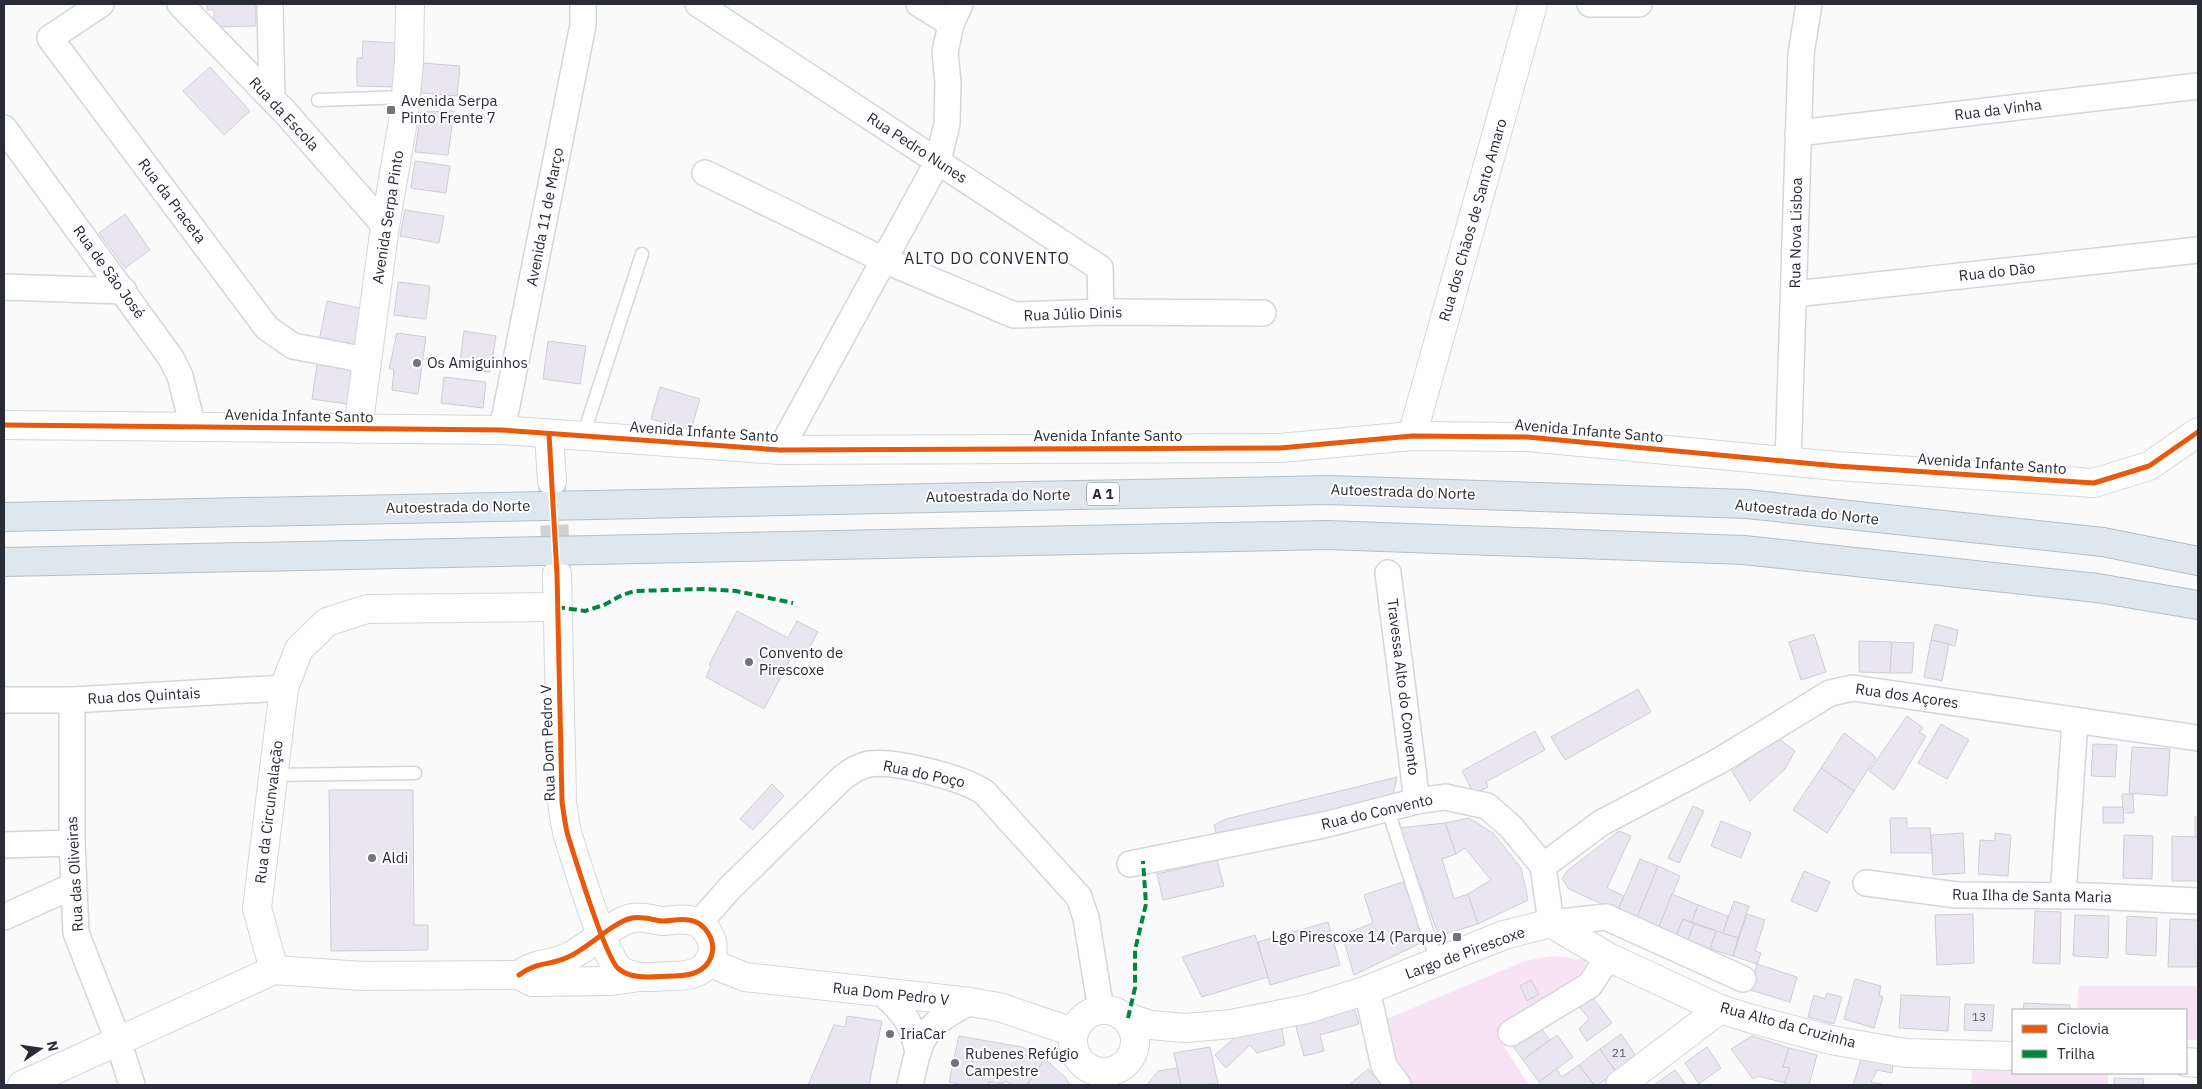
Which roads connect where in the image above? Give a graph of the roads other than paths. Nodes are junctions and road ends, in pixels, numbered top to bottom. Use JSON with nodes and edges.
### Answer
{"nodes":[{"id":1,"x":101,"y":4,"type":"edge"},
{"id":2,"x":180,"y":4,"type":"edge"},
{"id":3,"x":270,"y":4,"type":"edge"},
{"id":4,"x":410,"y":4,"type":"edge"},
{"id":5,"x":583,"y":4,"type":"edge"},
{"id":6,"x":698,"y":4,"type":"edge"},
{"id":7,"x":919,"y":4,"type":"edge"},
{"id":8,"x":1533,"y":4,"type":"edge"},
{"id":9,"x":1590,"y":4,"type":"edge"},
{"id":10,"x":1639,"y":4,"type":"edge"},
{"id":11,"x":1809,"y":4,"type":"edge"},
{"id":12,"x":955,"y":14,"type":"edge"},
{"id":13,"x":2198,"y":86,"type":"edge"},
{"id":14,"x":406,"y":97,"type":"junction"},
{"id":15,"x":272,"y":99,"type":"junction"},
{"id":16,"x":318,"y":100,"type":"dead end"},
{"id":17,"x":4,"y":128,"type":"edge"},
{"id":18,"x":1798,"y":133,"type":"junction"},
{"id":19,"x":938,"y":161,"type":"junction"},
{"id":20,"x":705,"y":173,"type":"dead end"},
{"id":21,"x":385,"y":226,"type":"junction"},
{"id":22,"x":2198,"y":250,"type":"edge"},
{"id":23,"x":642,"y":254,"type":"dead end"},
{"id":24,"x":884,"y":260,"type":"junction"},
{"id":25,"x":4,"y":287,"type":"edge"},
{"id":26,"x":124,"y":291,"type":"junction"},
{"id":27,"x":1795,"y":294,"type":"junction"},
{"id":28,"x":1101,"y":312,"type":"junction"},
{"id":29,"x":1263,"y":313,"type":"dead end"},
{"id":30,"x":366,"y":360,"type":"junction"},
{"id":31,"x":4,"y":425,"type":"edge"},
{"id":32,"x":193,"y":427,"type":"junction"},
{"id":33,"x":358,"y":429,"type":"junction"},
{"id":34,"x":502,"y":430,"type":"junction"},
{"id":35,"x":2198,"y":432,"type":"edge"},
{"id":36,"x":549,"y":434,"type":"junction"},
{"id":37,"x":582,"y":436,"type":"junction"},
{"id":38,"x":1412,"y":436,"type":"junction"},
{"id":39,"x":780,"y":450,"type":"junction"},
{"id":40,"x":1788,"y":462,"type":"junction"},
{"id":41,"x":552,"y":481,"type":"tunnel mouth"},
{"id":42,"x":4,"y":517,"type":"edge"},
{"id":43,"x":2198,"y":561,"type":"edge"},
{"id":44,"x":4,"y":562,"type":"edge"},
{"id":45,"x":1388,"y":573,"type":"dead end"},
{"id":46,"x":557,"y":574,"type":"tunnel mouth"},
{"id":47,"x":2198,"y":605,"type":"edge"},
{"id":48,"x":557,"y":607,"type":"junction"},
{"id":49,"x":284,"y":688,"type":"junction"},
{"id":50,"x":4,"y":700,"type":"edge"},
{"id":51,"x":72,"y":700,"type":"junction"},
{"id":52,"x":2075,"y":721,"type":"junction"},
{"id":53,"x":2198,"y":738,"type":"edge"},
{"id":54,"x":415,"y":773,"type":"dead end"},
{"id":55,"x":273,"y":775,"type":"junction"},
{"id":56,"x":1417,"y":801,"type":"junction"},
{"id":57,"x":1388,"y":810,"type":"junction"},
{"id":58,"x":72,"y":843,"type":"junction"},
{"id":59,"x":4,"y":845,"type":"edge"},
{"id":60,"x":1130,"y":864,"type":"dead end"},
{"id":61,"x":1543,"y":866,"type":"junction"},
{"id":62,"x":580,"y":870,"type":"junction"},
{"id":63,"x":1866,"y":883,"type":"dead end"},
{"id":64,"x":73,"y":886,"type":"junction"},
{"id":65,"x":2063,"y":896,"type":"junction"},
{"id":66,"x":2198,"y":901,"type":"edge"},
{"id":67,"x":4,"y":917,"type":"edge"},
{"id":68,"x":651,"y":920,"type":"junction"},
{"id":69,"x":699,"y":923,"type":"junction"},
{"id":70,"x":1551,"y":923,"type":"junction"},
{"id":71,"x":609,"y":939,"type":"junction"},
{"id":72,"x":1608,"y":957,"type":"junction"},
{"id":73,"x":708,"y":962,"type":"junction"},
{"id":74,"x":1437,"y":962,"type":"junction"},
{"id":75,"x":274,"y":970,"type":"junction"},
{"id":76,"x":519,"y":974,"type":"junction"},
{"id":77,"x":644,"y":976,"type":"junction"},
{"id":78,"x":1743,"y":979,"type":"dead end"},
{"id":79,"x":1367,"y":990,"type":"junction"},
{"id":80,"x":882,"y":993,"type":"junction"},
{"id":81,"x":970,"y":1002,"type":"junction"},
{"id":82,"x":1720,"y":1009,"type":"junction"},
{"id":83,"x":1111,"y":1013,"type":"junction"},
{"id":84,"x":1073,"y":1032,"type":"junction"},
{"id":85,"x":1511,"y":1033,"type":"dead end"},
{"id":86,"x":118,"y":1040,"type":"junction"},
{"id":87,"x":918,"y":1052,"type":"junction"},
{"id":88,"x":2012,"y":1056,"type":"edge"},
{"id":89,"x":1111,"y":1079,"type":"edge"},
{"id":90,"x":22,"y":1085,"type":"edge"},
{"id":91,"x":132,"y":1085,"type":"edge"},
{"id":92,"x":910,"y":1085,"type":"edge"},
{"id":93,"x":1398,"y":1085,"type":"edge"},
{"id":94,"x":1620,"y":1085,"type":"edge"}],
"edges":[{"from":1,"to":30,"type":"street","name":"Rua da Praceta"},
{"from":2,"to":15,"type":"street","name":"Rua da Escola"},
{"from":3,"to":15,"type":"street"},
{"from":4,"to":14,"type":"street","name":"Avenida Serpa Pinto"},
{"from":5,"to":34,"type":"street","name":"Avenida 11 de Março"},
{"from":6,"to":19,"type":"street","name":"Rua Pedro Nunes"},
{"from":7,"to":12,"type":"street"},
{"from":8,"to":38,"type":"street","name":"Rua dos Chãos de Santo Amaro"},
{"from":9,"to":10,"type":"street"},
{"from":11,"to":18,"type":"street","name":"Rua Nova Lisboa"},
{"from":12,"to":19,"type":"street"},
{"from":13,"to":18,"type":"street","name":"Rua da Vinha"},
{"from":14,"to":16,"type":"lane"},
{"from":14,"to":21,"type":"street","name":"Avenida Serpa Pinto"},
{"from":15,"to":21,"type":"street","name":"Rua da Escola"},
{"from":17,"to":26,"type":"street","name":"Rua de São José"},
{"from":18,"to":27,"type":"street","name":"Rua Nova Lisboa"},
{"from":19,"to":24,"type":"street"},
{"from":19,"to":28,"type":"street","name":"Rua Pedro Nunes"},
{"from":20,"to":24,"type":"street","name":"Rua Júlio Dinis"},
{"from":21,"to":30,"type":"street","name":"Avenida Serpa Pinto"},
{"from":22,"to":27,"type":"street","name":"Rua do Dão"},
{"from":23,"to":37,"type":"lane"},
{"from":24,"to":28,"type":"street","name":"Rua Júlio Dinis"},
{"from":24,"to":39,"type":"street"},
{"from":25,"to":26,"type":"street"},
{"from":26,"to":32,"type":"street","name":"Rua de São José"},
{"from":27,"to":40,"type":"street","name":"Rua Nova Lisboa"},
{"from":28,"to":29,"type":"street","name":"Rua Júlio Dinis"},
{"from":30,"to":33,"type":"street","name":"Avenida Serpa Pinto"},
{"from":31,"to":32,"type":"street","name":"Avenida Infante Santo"},
{"from":32,"to":33,"type":"street","name":"Avenida Infante Santo"},
{"from":33,"to":34,"type":"street","name":"Avenida Infante Santo"},
{"from":34,"to":36,"type":"street","name":"Avenida Infante Santo"},
{"from":35,"to":40,"type":"street","name":"Avenida Infante Santo"},
{"from":36,"to":37,"type":"street","name":"Avenida Infante Santo"},
{"from":36,"to":41,"type":"street"},
{"from":37,"to":39,"type":"street","name":"Avenida Infante Santo"},
{"from":38,"to":39,"type":"street","name":"Avenida Infante Santo"},
{"from":38,"to":40,"type":"street","name":"Avenida Infante Santo"},
{"from":42,"to":43,"type":"highway","name":"Autoestrada do Norte","number":"A 1"},
{"from":44,"to":47,"type":"highway"},
{"from":45,"to":56,"type":"street","name":"Travessa Alto do Convento"},
{"from":46,"to":48,"type":"street","name":"Rua Dom Pedro V"},
{"from":48,"to":49,"type":"street","name":"Rua da Circunvalação"},
{"from":48,"to":62,"type":"street","name":"Rua Dom Pedro V"},
{"from":49,"to":51,"type":"street","name":"Rua dos Quintais"},
{"from":49,"to":55,"type":"street","name":"Rua da Circunvalação"},
{"from":50,"to":51,"type":"street","name":"Rua dos Quintais"},
{"from":51,"to":58,"type":"street","name":"Rua das Oliveiras"},
{"from":52,"to":53,"type":"street","name":"Rua dos Açores"},
{"from":52,"to":61,"type":"street","name":"Rua dos Açores"},
{"from":52,"to":65,"type":"street"},
{"from":54,"to":55,"type":"lane"},
{"from":55,"to":75,"type":"street","name":"Rua da Circunvalação"},
{"from":56,"to":57,"type":"street","name":"Rua do Convento"},
{"from":56,"to":61,"type":"street","name":"Rua do Convento"},
{"from":57,"to":60,"type":"street","name":"Rua do Convento"},
{"from":57,"to":74,"type":"lane"},
{"from":58,"to":59,"type":"street"},
{"from":58,"to":64,"type":"street","name":"Rua das Oliveiras"},
{"from":61,"to":70,"type":"street"},
{"from":62,"to":68,"type":"street","name":"Rua Dom Pedro V"},
{"from":62,"to":71,"type":"street","name":"Rua Dom Pedro V"},
{"from":63,"to":65,"type":"street","name":"Rua Ilha de Santa Maria"},
{"from":64,"to":67,"type":"street"},
{"from":64,"to":86,"type":"street","name":"Rua das Oliveiras"},
{"from":65,"to":66,"type":"street","name":"Rua Ilha de Santa Maria"},
{"from":68,"to":69,"type":"street","name":"Rua Dom Pedro V"},
{"from":68,"to":71,"type":"street","name":"Rua Dom Pedro V"},
{"from":69,"to":73,"type":"street"},
{"from":69,"to":83,"type":"street","name":"Rua do Poço"},
{"from":70,"to":72,"type":"street","name":"Rua Alto da Cruzinha"},
{"from":70,"to":74,"type":"street","name":"Largo de Pirescoxe"},
{"from":70,"to":78,"type":"street","name":"Largo de Pirescoxe"},
{"from":71,"to":76,"type":"street","name":"Rua Dom Pedro V"},
{"from":71,"to":77,"type":"street","name":"Rua Dom Pedro V"},
{"from":72,"to":82,"type":"street","name":"Rua Alto da Cruzinha"},
{"from":72,"to":85,"type":"street"},
{"from":73,"to":77,"type":"street","name":"Rua Dom Pedro V"},
{"from":73,"to":80,"type":"street","name":"Rua Dom Pedro V"},
{"from":74,"to":79,"type":"street","name":"Largo de Pirescoxe"},
{"from":75,"to":76,"type":"street"},
{"from":75,"to":86,"type":"street"},
{"from":76,"to":77,"type":"street","name":"Rua Dom Pedro V"},
{"from":79,"to":83,"type":"street","name":"Largo de Pirescoxe"},
{"from":79,"to":93,"type":"street"},
{"from":80,"to":81,"type":"street","name":"Rua Dom Pedro V"},
{"from":80,"to":87,"type":"street"},
{"from":81,"to":84,"type":"street","name":"Rua Dom Pedro V"},
{"from":81,"to":87,"type":"street"},
{"from":82,"to":88,"type":"street","name":"Rua Alto da Cruzinha"},
{"from":82,"to":94,"type":"street"},
{"from":83,"to":84,"type":"street"},
{"from":83,"to":89,"type":"street"},
{"from":84,"to":89,"type":"street"},
{"from":86,"to":90,"type":"street"},
{"from":86,"to":91,"type":"street","name":"Rua das Oliveiras"},
{"from":87,"to":92,"type":"street"}]}
